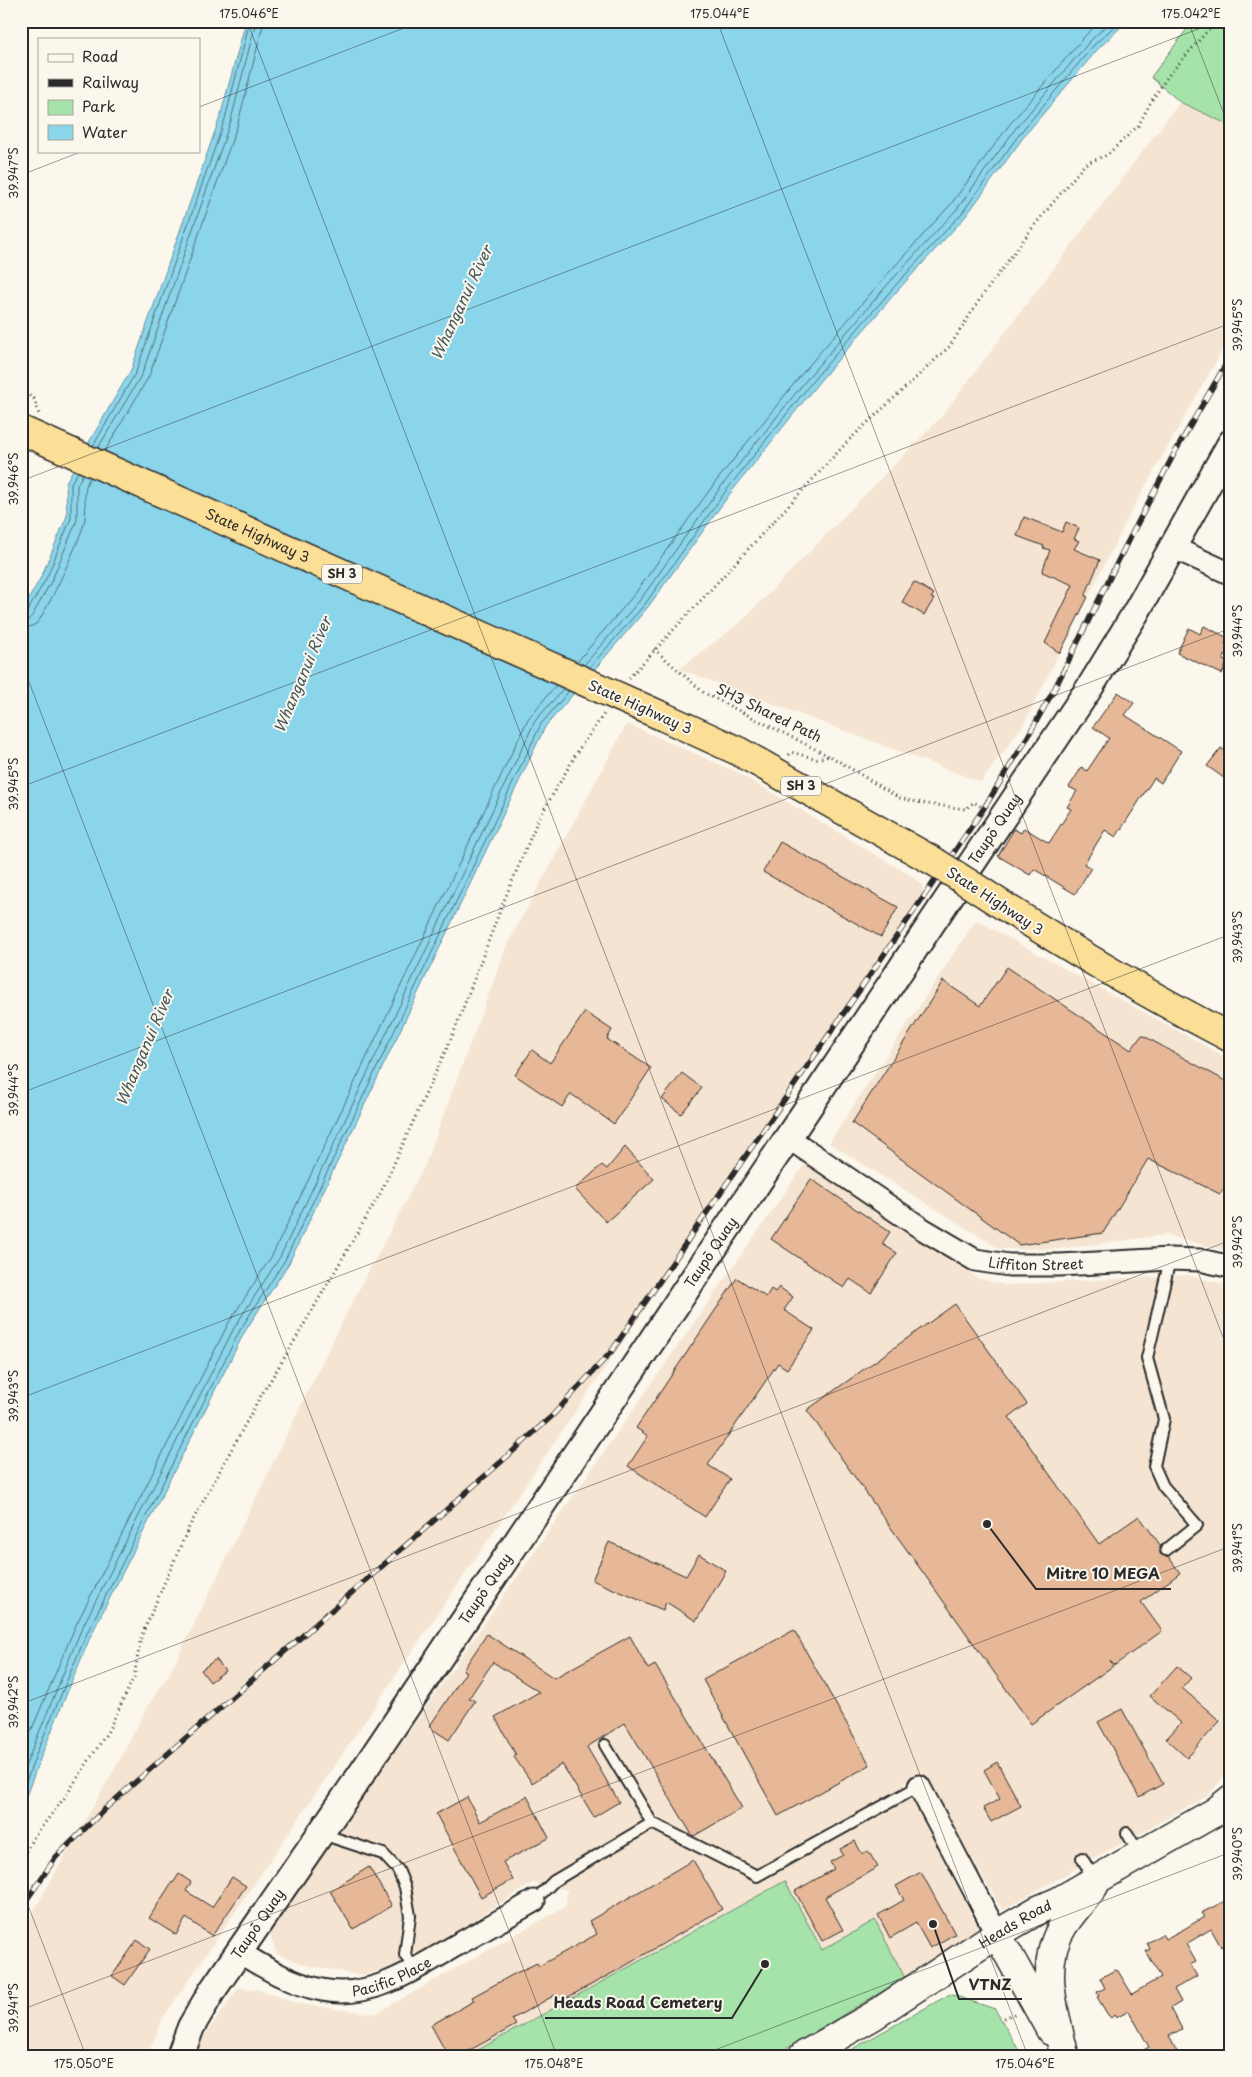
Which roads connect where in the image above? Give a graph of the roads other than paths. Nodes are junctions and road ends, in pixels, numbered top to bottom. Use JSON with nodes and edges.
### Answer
{"nodes":[{"id":1,"x":21,"y":430,"type":"edge"},
{"id":2,"x":1231,"y":443,"type":"edge"},
{"id":3,"x":1172,"y":548,"type":"junction"},
{"id":4,"x":1231,"y":574,"type":"edge"},
{"id":5,"x":1231,"y":1038,"type":"edge"},
{"id":6,"x":787,"y":1137,"type":"junction"},
{"id":7,"x":1170,"y":1259,"type":"junction"},
{"id":8,"x":1231,"y":1267,"type":"edge"},
{"id":9,"x":1166,"y":1550,"type":"dead end"},
{"id":10,"x":606,"y":1745,"type":"dead end"},
{"id":11,"x":919,"y":1786,"type":"joint"},
{"id":12,"x":1231,"y":1800,"type":"edge"},
{"id":13,"x":652,"y":1823,"type":"junction"},
{"id":14,"x":320,"y":1834,"type":"junction"},
{"id":15,"x":1093,"y":1871,"type":"junction"},
{"id":16,"x":534,"y":1901,"type":"joint"},
{"id":17,"x":997,"y":1934,"type":"junction"},
{"id":18,"x":239,"y":1952,"type":"junction"},
{"id":19,"x":414,"y":1970,"type":"junction"},
{"id":20,"x":1065,"y":2055,"type":"edge"},
{"id":21,"x":180,"y":2056,"type":"edge"},
{"id":22,"x":803,"y":2056,"type":"edge"}],
"edges":[{"from":1,"to":5,"type":"highway","name":"State Highway 3","number":"SH 3","bridge":true},
{"from":2,"to":3,"type":"street","name":"Taupō Quay"},
{"from":3,"to":4,"type":"street"},
{"from":3,"to":6,"type":"street","name":"Taupō Quay"},
{"from":6,"to":7,"type":"street","name":"Liffiton Street"},
{"from":6,"to":14,"type":"street","name":"Taupō Quay"},
{"from":7,"to":8,"type":"street","name":"Liffiton Street"},
{"from":7,"to":9,"type":"lane"},
{"from":10,"to":13,"type":"lane"},
{"from":11,"to":13,"type":"lane"},
{"from":11,"to":17,"type":"street"},
{"from":12,"to":15,"type":"main road","name":"Heads Road"},
{"from":13,"to":16,"type":"lane"},
{"from":14,"to":18,"type":"street","name":"Taupō Quay"},
{"from":14,"to":19,"type":"lane"},
{"from":15,"to":17,"type":"main road","name":"Heads Road"},
{"from":15,"to":20,"type":"main road"},
{"from":16,"to":19,"type":"street","name":"Pacific Place"},
{"from":17,"to":20,"type":"main road"},
{"from":17,"to":22,"type":"main road","name":"Heads Road"},
{"from":18,"to":19,"type":"street","name":"Pacific Place"},
{"from":18,"to":21,"type":"street","name":"Taupō Quay"}]}
